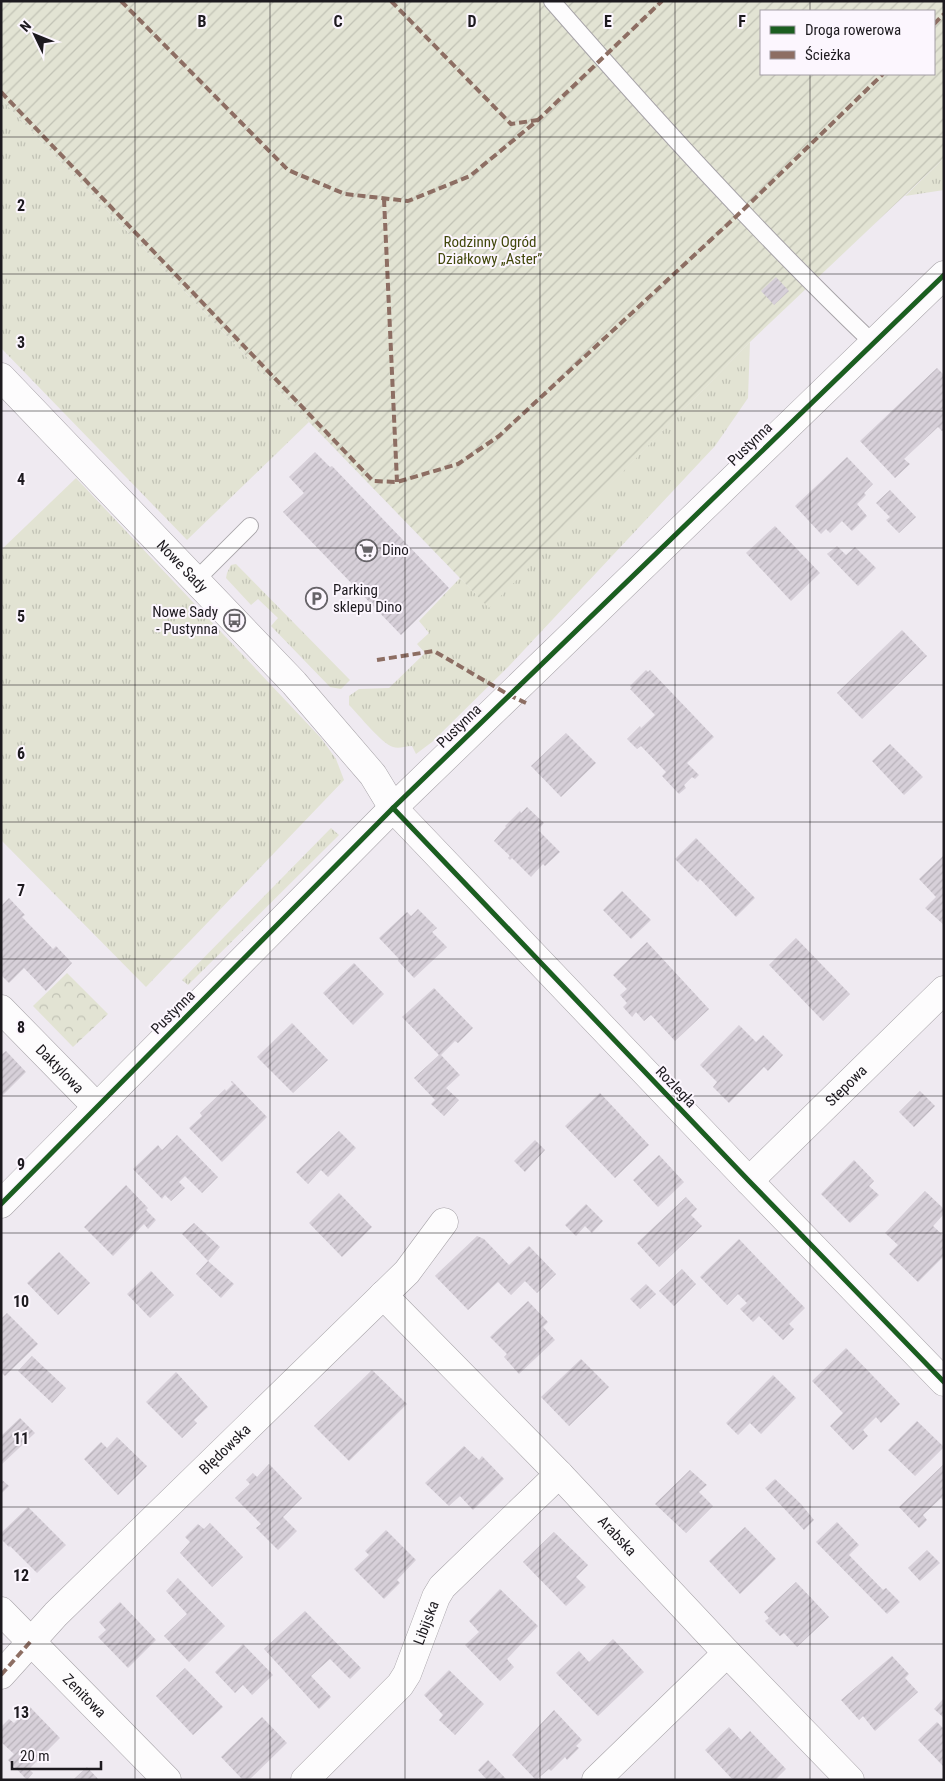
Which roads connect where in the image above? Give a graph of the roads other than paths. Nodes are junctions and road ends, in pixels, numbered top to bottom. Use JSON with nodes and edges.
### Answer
{"nodes":[{"id":1,"x":552,"y":1,"type":"edge"},
{"id":2,"x":944,"y":275,"type":"edge"},
{"id":3,"x":873,"y":343,"type":"junction"},
{"id":4,"x":1,"y":377,"type":"edge"},
{"id":5,"x":250,"y":526,"type":"dead end"},
{"id":6,"x":196,"y":580,"type":"junction"},
{"id":7,"x":393,"y":808,"type":"junction"},
{"id":8,"x":944,"y":990,"type":"edge"},
{"id":9,"x":1,"y":1009,"type":"edge"},
{"id":10,"x":97,"y":1107,"type":"junction"},
{"id":11,"x":748,"y":1181,"type":"junction"},
{"id":12,"x":1,"y":1204,"type":"edge"},
{"id":13,"x":444,"y":1222,"type":"dead end"},
{"id":14,"x":383,"y":1294,"type":"junction"},
{"id":15,"x":944,"y":1382,"type":"edge"},
{"id":16,"x":559,"y":1474,"type":"junction"},
{"id":17,"x":1,"y":1611,"type":"edge"},
{"id":18,"x":31,"y":1641,"type":"junction"},
{"id":19,"x":727,"y":1653,"type":"junction"},
{"id":20,"x":1,"y":1675,"type":"edge"},
{"id":21,"x":167,"y":1780,"type":"edge"},
{"id":22,"x":305,"y":1780,"type":"edge"},
{"id":23,"x":596,"y":1780,"type":"edge"},
{"id":24,"x":850,"y":1780,"type":"edge"}],
"edges":[{"from":1,"to":3,"type":"lane"},
{"from":2,"to":3,"type":"street","name":"Pustynna"},
{"from":3,"to":7,"type":"street","name":"Pustynna"},
{"from":4,"to":6,"type":"street","name":"Nowe Sady"},
{"from":5,"to":6,"type":"lane"},
{"from":6,"to":7,"type":"street","name":"Nowe Sady"},
{"from":7,"to":10,"type":"street","name":"Pustynna"},
{"from":7,"to":11,"type":"street","name":"Rozległa"},
{"from":8,"to":11,"type":"street","name":"Stepowa"},
{"from":9,"to":10,"type":"street","name":"Daktylowa"},
{"from":10,"to":12,"type":"street","name":"Pustynna"},
{"from":11,"to":15,"type":"street","name":"Rozległa"},
{"from":13,"to":14,"type":"street","name":"Błędowska"},
{"from":14,"to":16,"type":"street","name":"Arabska"},
{"from":14,"to":18,"type":"street","name":"Błędowska"},
{"from":16,"to":19,"type":"street","name":"Arabska"},
{"from":16,"to":22,"type":"street","name":"Libijska"},
{"from":17,"to":18,"type":"street","name":"Zenitowa"},
{"from":18,"to":20,"type":"street","name":"Błędowska"},
{"from":18,"to":21,"type":"street","name":"Zenitowa"},
{"from":19,"to":23,"type":"street"},
{"from":19,"to":24,"type":"street","name":"Arabska"}]}
